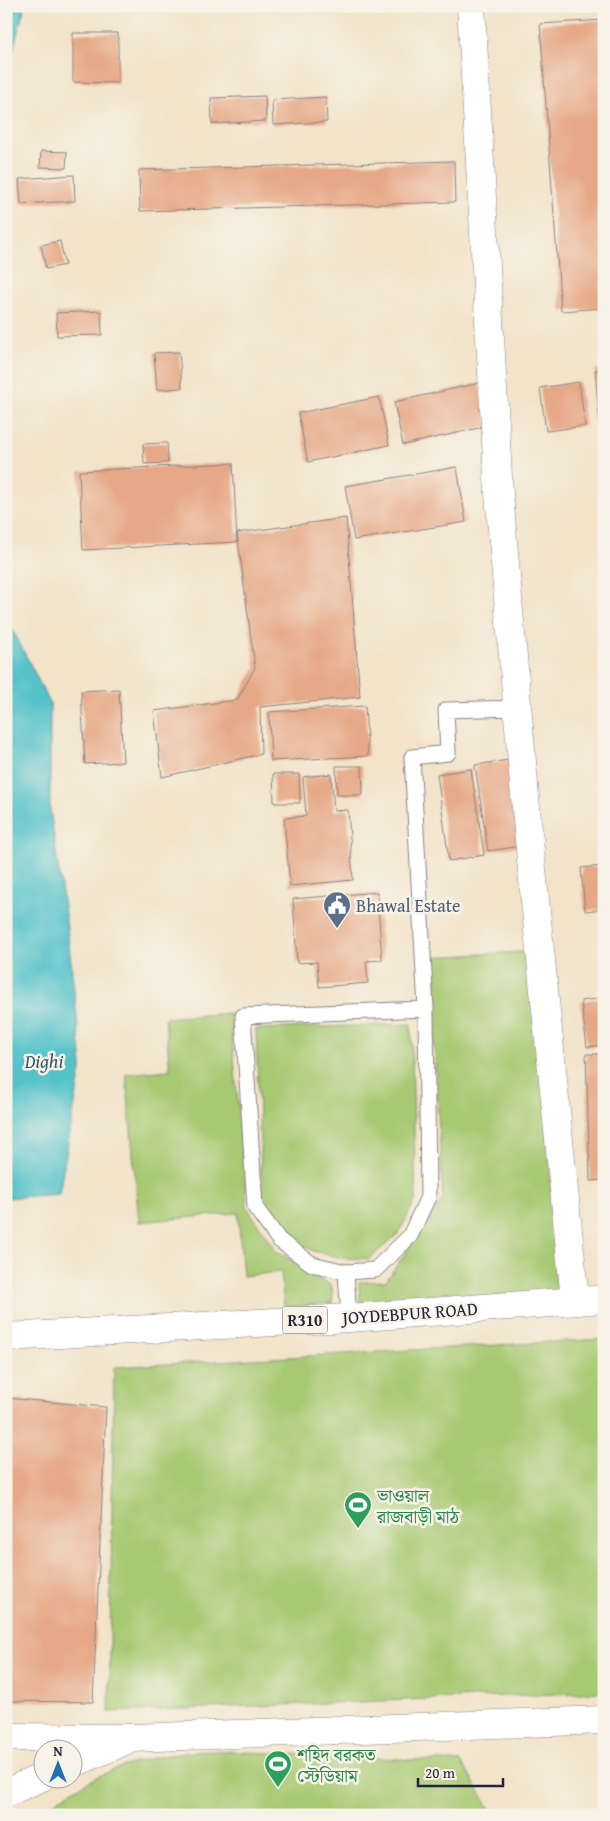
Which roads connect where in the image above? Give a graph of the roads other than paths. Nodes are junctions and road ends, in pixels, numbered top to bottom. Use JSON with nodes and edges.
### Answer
{"nodes":[{"id":1,"x":471,"y":6,"type":"edge"},
{"id":2,"x":518,"y":708,"type":"junction"},
{"id":3,"x":426,"y":1010,"type":"junction"},
{"id":4,"x":346,"y":1272,"type":"junction"},
{"id":5,"x":604,"y":1299,"type":"edge"},
{"id":6,"x":575,"y":1300,"type":"junction"},
{"id":7,"x":350,"y":1318,"type":"junction"},
{"id":8,"x":6,"y":1337,"type":"edge"},
{"id":9,"x":604,"y":1720,"type":"edge"},
{"id":10,"x":6,"y":1737,"type":"edge"},
{"id":11,"x":131,"y":1738,"type":"junction"},
{"id":12,"x":82,"y":1760,"type":"edge"},
{"id":13,"x":32,"y":1781,"type":"edge"},
{"id":14,"x":6,"y":1793,"type":"edge"}],
"edges":[{"from":1,"to":2,"type":"street"},
{"from":2,"to":3,"type":"lane"},
{"from":2,"to":6,"type":"street"},
{"from":3,"to":4,"type":"lane"},
{"from":3,"to":4,"type":"lane"},
{"from":4,"to":7,"type":"lane"},
{"from":5,"to":6,"type":"street","name":"JOYDEBPUR ROAD","number":"R310"},
{"from":6,"to":7,"type":"street","name":"JOYDEBPUR ROAD","number":"R310"},
{"from":7,"to":8,"type":"street","name":"JOYDEBPUR ROAD","number":"R310"},
{"from":9,"to":11,"type":"street"},
{"from":10,"to":11,"type":"street"},
{"from":11,"to":12,"type":"street"},
{"from":13,"to":14,"type":"street"}]}
